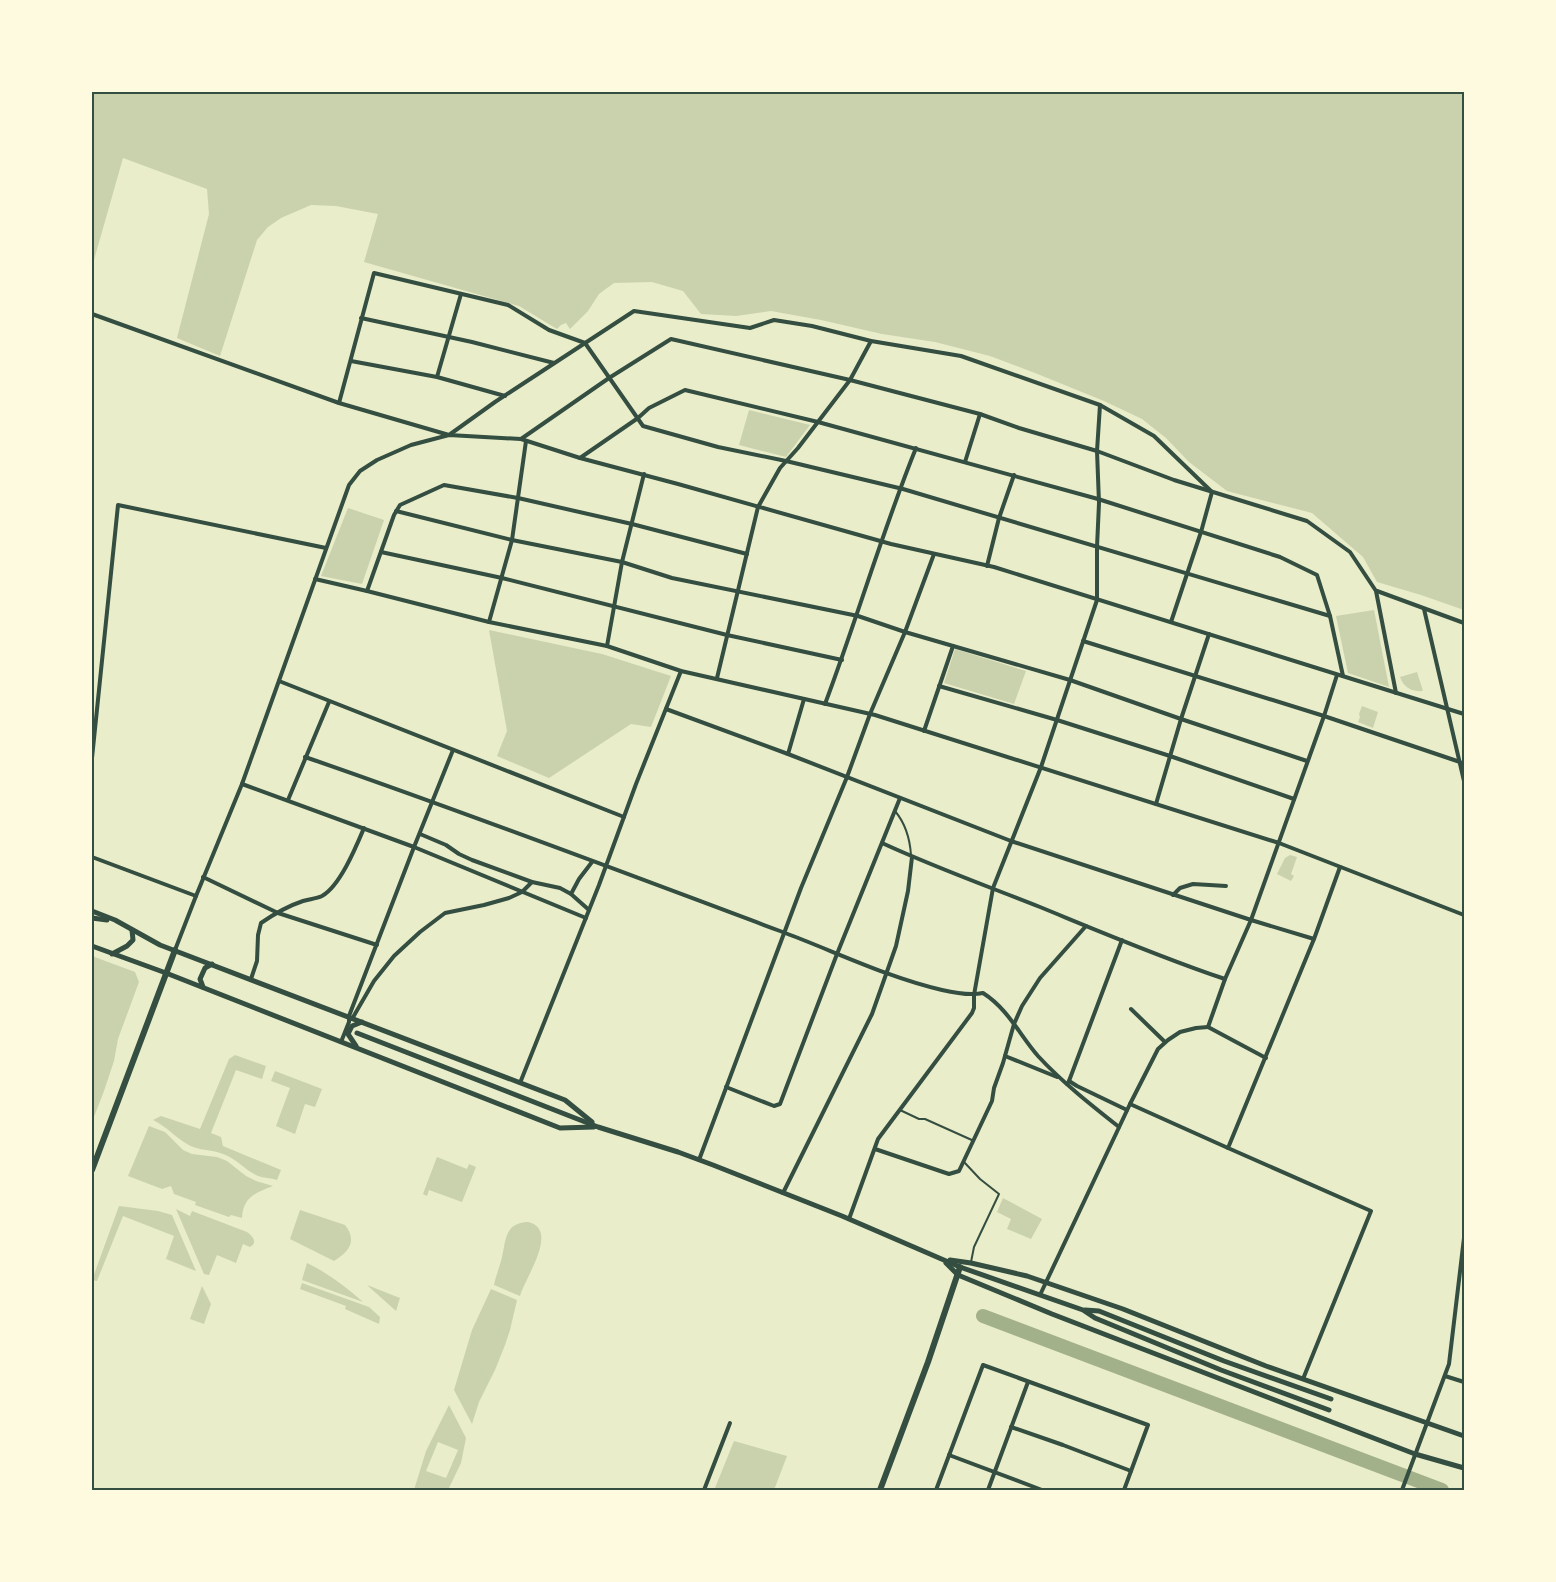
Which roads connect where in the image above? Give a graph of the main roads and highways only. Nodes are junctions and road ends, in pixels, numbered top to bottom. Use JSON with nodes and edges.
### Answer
{"nodes":[{"id":1,"x":92,"y":911,"type":"edge"},
{"id":2,"x":92,"y":918,"type":"edge"},
{"id":3,"x":115,"y":920,"type":"junction"},
{"id":4,"x":132,"y":930,"type":"junction"},
{"id":5,"x":92,"y":946,"type":"edge"},
{"id":6,"x":176,"y":950,"type":"junction"},
{"id":7,"x":112,"y":954,"type":"junction"},
{"id":8,"x":212,"y":964,"type":"junction"},
{"id":9,"x":166,"y":973,"type":"junction"},
{"id":10,"x":203,"y":987,"type":"junction"},
{"id":11,"x":362,"y":1022,"type":"junction"},
{"id":12,"x":357,"y":1034,"type":"dead end"},
{"id":13,"x":358,"y":1049,"type":"junction"},
{"id":14,"x":598,"y":1127,"type":"junction"},
{"id":15,"x":92,"y":1170,"type":"edge"},
{"id":16,"x":942,"y":1259,"type":"junction"},
{"id":17,"x":960,"y":1267,"type":"junction"},
{"id":18,"x":958,"y":1275,"type":"junction"},
{"id":19,"x":1083,"y":1310,"type":"junction"},
{"id":20,"x":1331,"y":1399,"type":"dead end"},
{"id":21,"x":1329,"y":1410,"type":"dead end"},
{"id":22,"x":1464,"y":1436,"type":"edge"},
{"id":23,"x":1464,"y":1468,"type":"edge"},
{"id":24,"x":880,"y":1491,"type":"edge"}],
"edges":[{"from":1,"to":3,"type":"main road"},
{"from":2,"to":3,"type":"main road"},
{"from":3,"to":4,"type":"main road"},
{"from":4,"to":6,"type":"main road"},
{"from":4,"to":7,"type":"main road"},
{"from":5,"to":7,"type":"main road"},
{"from":6,"to":8,"type":"main road"},
{"from":6,"to":9,"type":"main road"},
{"from":7,"to":9,"type":"main road"},
{"from":8,"to":10,"type":"main road"},
{"from":8,"to":11,"type":"main road"},
{"from":9,"to":10,"type":"main road"},
{"from":9,"to":15,"type":"main road"},
{"from":10,"to":13,"type":"main road"},
{"from":11,"to":13,"type":"main road"},
{"from":11,"to":14,"type":"main road"},
{"from":12,"to":14,"type":"main road"},
{"from":13,"to":14,"type":"main road"},
{"from":14,"to":16,"type":"main road"},
{"from":16,"to":17,"type":"main road"},
{"from":16,"to":18,"type":"main road"},
{"from":16,"to":22,"type":"main road"},
{"from":17,"to":18,"type":"main road"},
{"from":17,"to":19,"type":"main road"},
{"from":18,"to":23,"type":"main road"},
{"from":18,"to":24,"type":"main road"},
{"from":19,"to":20,"type":"main road"},
{"from":19,"to":21,"type":"main road"}]}
